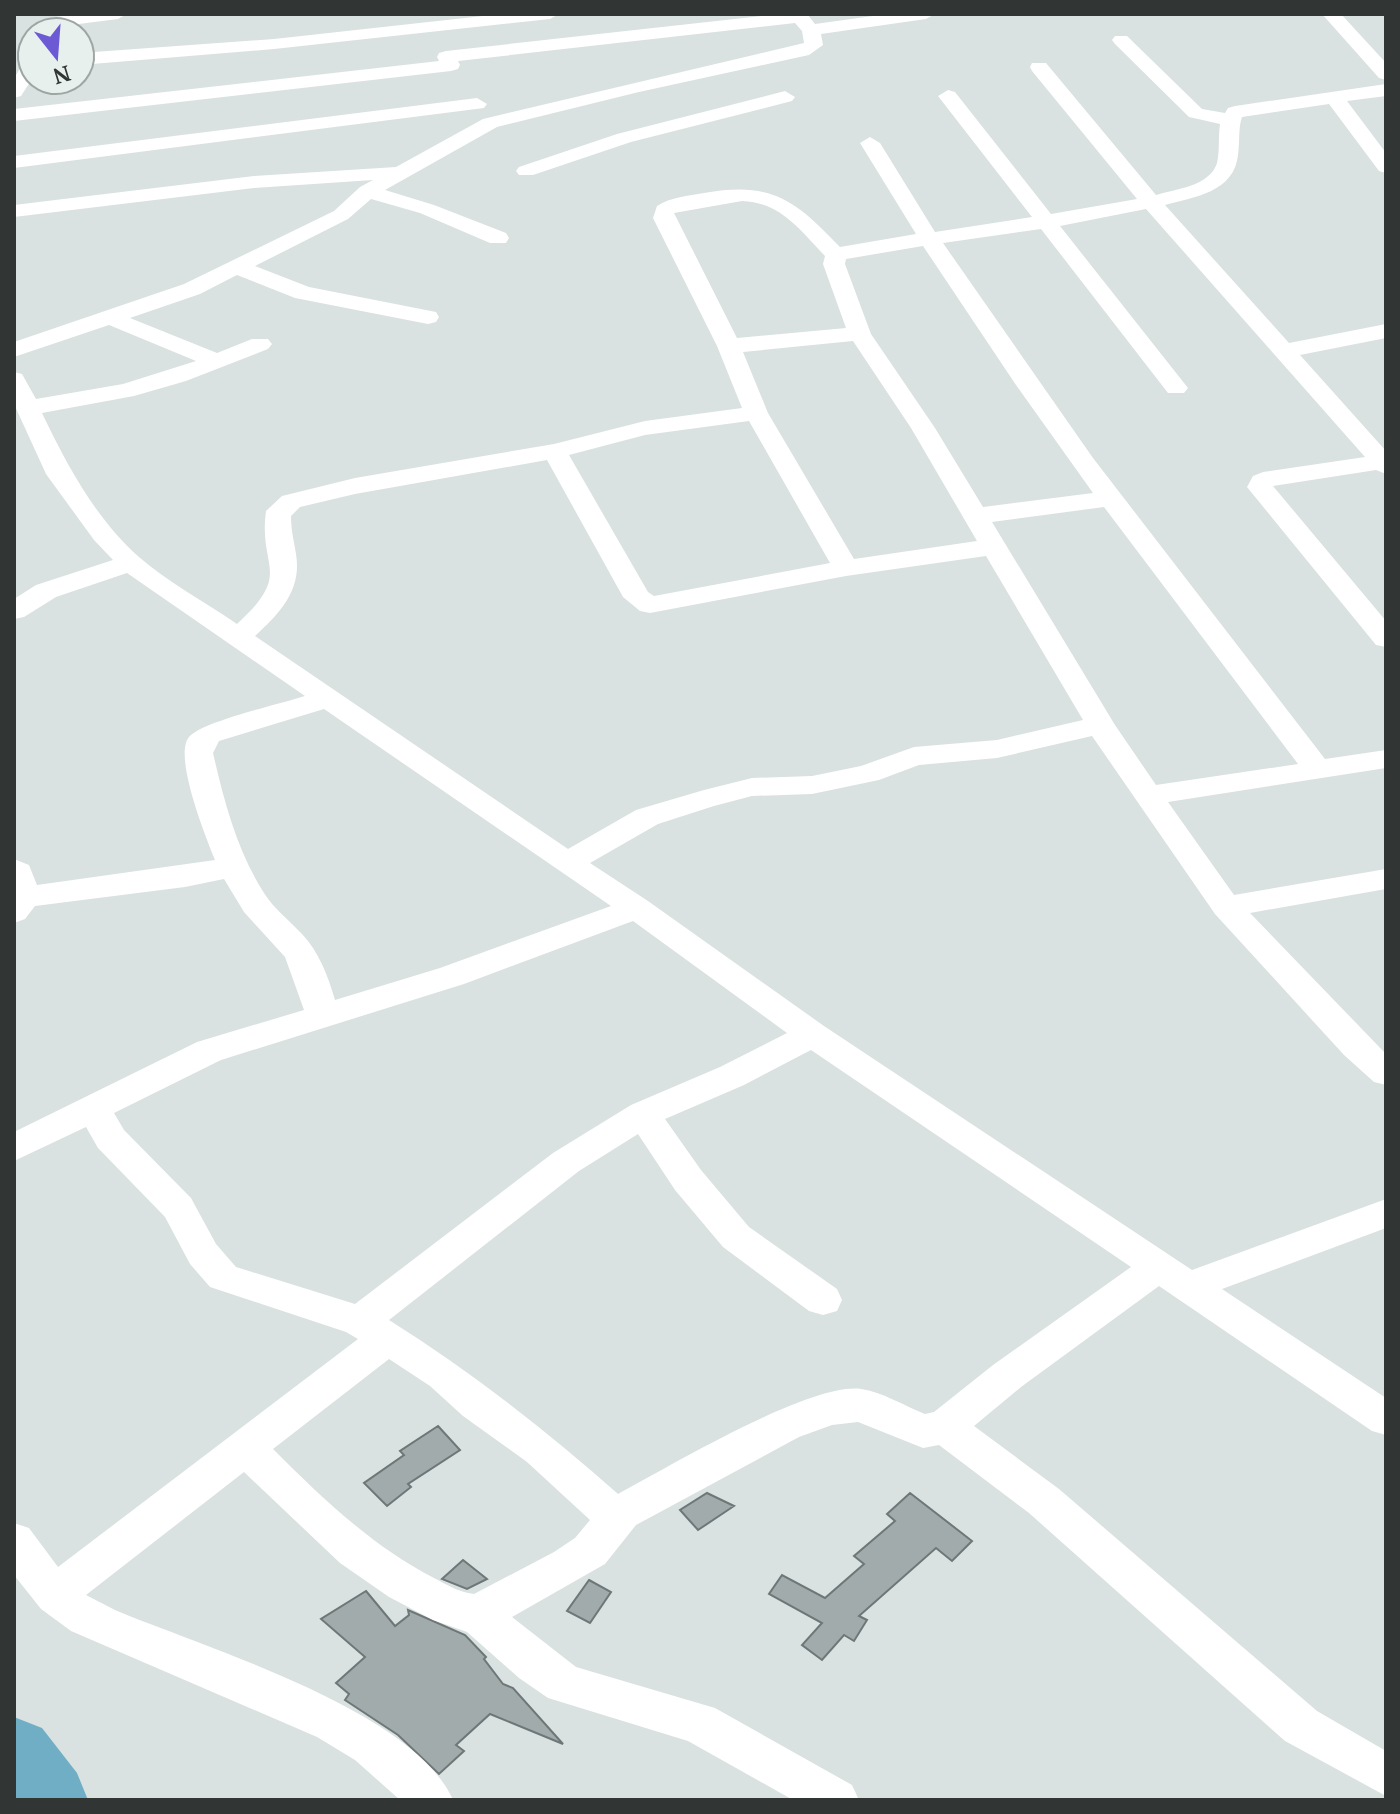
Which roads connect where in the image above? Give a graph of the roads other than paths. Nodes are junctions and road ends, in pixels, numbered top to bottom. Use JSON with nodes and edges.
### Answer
{"nodes":[{"id":1,"x":118,"y":14,"type":"edge"},
{"id":2,"x":550,"y":14,"type":"edge"},
{"id":3,"x":926,"y":14,"type":"edge"},
{"id":4,"x":1331,"y":14,"type":"edge"},
{"id":5,"x":96,"y":17,"type":"edge"},
{"id":6,"x":803,"y":20,"type":"edge"},
{"id":7,"x":422,"y":21,"type":"edge"},
{"id":8,"x":1121,"y":40,"type":"dead end"},
{"id":9,"x":96,"y":62,"type":"edge"},
{"id":10,"x":1039,"y":67,"type":"dead end"},
{"id":11,"x":1386,"y":74,"type":"edge"},
{"id":12,"x":460,"y":79,"type":"junction"},
{"id":13,"x":639,"y":86,"type":"junction"},
{"id":14,"x":261,"y":88,"type":"junction"},
{"id":15,"x":1386,"y":90,"type":"edge"},
{"id":16,"x":948,"y":96,"type":"dead end"},
{"id":17,"x":1333,"y":96,"type":"junction"},
{"id":18,"x":785,"y":97,"type":"dead end"},
{"id":19,"x":14,"y":115,"type":"edge"},
{"id":20,"x":702,"y":117,"type":"junction"},
{"id":21,"x":1230,"y":120,"type":"junction"},
{"id":22,"x":490,"y":123,"type":"junction"},
{"id":23,"x":870,"y":143,"type":"dead end"},
{"id":24,"x":14,"y":162,"type":"edge"},
{"id":25,"x":1386,"y":167,"type":"edge"},
{"id":26,"x":403,"y":171,"type":"junction"},
{"id":27,"x":526,"y":171,"type":"dead end"},
{"id":28,"x":367,"y":191,"type":"junction"},
{"id":29,"x":1152,"y":203,"type":"junction"},
{"id":30,"x":14,"y":211,"type":"edge"},
{"id":31,"x":1045,"y":220,"type":"junction"},
{"id":32,"x":498,"y":238,"type":"dead end"},
{"id":33,"x":927,"y":239,"type":"junction"},
{"id":34,"x":836,"y":255,"type":"junction"},
{"id":35,"x":234,"y":266,"type":"junction"},
{"id":36,"x":428,"y":317,"type":"dead end"},
{"id":37,"x":111,"y":318,"type":"junction"},
{"id":38,"x":1385,"y":332,"type":"edge"},
{"id":39,"x":860,"y":334,"type":"junction"},
{"id":40,"x":260,"y":344,"type":"dead end"},
{"id":41,"x":729,"y":346,"type":"junction"},
{"id":42,"x":14,"y":350,"type":"edge"},
{"id":43,"x":1282,"y":351,"type":"junction"},
{"id":44,"x":215,"y":360,"type":"junction"},
{"id":45,"x":1176,"y":388,"type":"dead end"},
{"id":46,"x":21,"y":393,"type":"edge"},
{"id":47,"x":756,"y":413,"type":"junction"},
{"id":48,"x":554,"y":451,"type":"junction"},
{"id":49,"x":1384,"y":464,"type":"edge"},
{"id":50,"x":1109,"y":499,"type":"junction"},
{"id":51,"x":974,"y":516,"type":"junction"},
{"id":52,"x":992,"y":547,"type":"junction"},
{"id":53,"x":130,"y":563,"type":"junction"},
{"id":54,"x":846,"y":568,"type":"junction"},
{"id":55,"x":14,"y":611,"type":"edge"},
{"id":56,"x":238,"y":637,"type":"junction"},
{"id":57,"x":1386,"y":639,"type":"edge"},
{"id":58,"x":327,"y":699,"type":"junction"},
{"id":59,"x":1100,"y":725,"type":"junction"},
{"id":60,"x":1386,"y":759,"type":"edge"},
{"id":61,"x":1318,"y":770,"type":"junction"},
{"id":62,"x":1148,"y":796,"type":"junction"},
{"id":63,"x":567,"y":863,"type":"junction"},
{"id":64,"x":235,"y":866,"type":"junction"},
{"id":65,"x":1386,"y":879,"type":"edge"},
{"id":66,"x":18,"y":893,"type":"edge"},
{"id":67,"x":1226,"y":907,"type":"junction"},
{"id":68,"x":637,"y":908,"type":"junction"},
{"id":69,"x":323,"y":1018,"type":"junction"},
{"id":70,"x":812,"y":1034,"type":"junction"},
{"id":71,"x":1386,"y":1073,"type":"edge"},
{"id":72,"x":94,"y":1110,"type":"junction"},
{"id":73,"x":643,"y":1114,"type":"junction"},
{"id":74,"x":14,"y":1148,"type":"edge"},
{"id":75,"x":1386,"y":1213,"type":"edge"},
{"id":76,"x":1172,"y":1277,"type":"junction"},
{"id":77,"x":823,"y":1300,"type":"dead end"},
{"id":78,"x":374,"y":1330,"type":"junction"},
{"id":79,"x":1386,"y":1419,"type":"edge"},
{"id":80,"x":945,"y":1427,"type":"junction"},
{"id":81,"x":246,"y":1448,"type":"junction"},
{"id":82,"x":616,"y":1518,"type":"junction"},
{"id":83,"x":14,"y":1541,"type":"edge"},
{"id":84,"x":55,"y":1594,"type":"junction"},
{"id":85,"x":478,"y":1614,"type":"junction"},
{"id":86,"x":1386,"y":1775,"type":"edge"},
{"id":87,"x":430,"y":1800,"type":"edge"},
{"id":88,"x":836,"y":1800,"type":"edge"}],
"edges":[{"from":1,"to":5,"type":"street"},
{"from":2,"to":7,"type":"street"},
{"from":3,"to":6,"type":"street"},
{"from":4,"to":11,"type":"street"},
{"from":6,"to":12,"type":"street"},
{"from":6,"to":13,"type":"street"},
{"from":7,"to":12,"type":"street"},
{"from":7,"to":14,"type":"street"},
{"from":8,"to":21,"type":"street"},
{"from":9,"to":14,"type":"street"},
{"from":10,"to":29,"type":"street"},
{"from":12,"to":14,"type":"street"},
{"from":12,"to":14,"type":"street"},
{"from":12,"to":22,"type":"street"},
{"from":13,"to":20,"type":"street"},
{"from":13,"to":22,"type":"street"},
{"from":14,"to":19,"type":"street"},
{"from":14,"to":24,"type":"street"},
{"from":15,"to":17,"type":"street"},
{"from":16,"to":31,"type":"street"},
{"from":17,"to":21,"type":"street"},
{"from":17,"to":25,"type":"street"},
{"from":18,"to":20,"type":"street"},
{"from":20,"to":27,"type":"street"},
{"from":21,"to":29,"type":"street"},
{"from":22,"to":26,"type":"street"},
{"from":23,"to":33,"type":"street"},
{"from":26,"to":28,"type":"street"},
{"from":26,"to":30,"type":"street"},
{"from":28,"to":32,"type":"street"},
{"from":28,"to":35,"type":"street"},
{"from":29,"to":31,"type":"street"},
{"from":29,"to":43,"type":"street"},
{"from":31,"to":33,"type":"street"},
{"from":31,"to":45,"type":"street"},
{"from":33,"to":34,"type":"street"},
{"from":33,"to":50,"type":"street"},
{"from":34,"to":39,"type":"street"},
{"from":34,"to":41,"type":"street"},
{"from":35,"to":36,"type":"street"},
{"from":35,"to":37,"type":"street"},
{"from":37,"to":42,"type":"street"},
{"from":37,"to":44,"type":"street"},
{"from":38,"to":43,"type":"street"},
{"from":39,"to":41,"type":"street"},
{"from":39,"to":51,"type":"street"},
{"from":40,"to":44,"type":"street"},
{"from":41,"to":47,"type":"street"},
{"from":43,"to":49,"type":"street"},
{"from":44,"to":46,"type":"street"},
{"from":46,"to":53,"type":"street"},
{"from":47,"to":48,"type":"street"},
{"from":47,"to":54,"type":"street"},
{"from":48,"to":54,"type":"street"},
{"from":48,"to":56,"type":"street"},
{"from":49,"to":57,"type":"street"},
{"from":50,"to":51,"type":"street"},
{"from":50,"to":61,"type":"street"},
{"from":51,"to":52,"type":"street"},
{"from":52,"to":54,"type":"street"},
{"from":52,"to":59,"type":"street"},
{"from":53,"to":55,"type":"street"},
{"from":53,"to":56,"type":"street"},
{"from":56,"to":58,"type":"street"},
{"from":58,"to":63,"type":"street"},
{"from":58,"to":64,"type":"street"},
{"from":59,"to":62,"type":"street"},
{"from":59,"to":63,"type":"street"},
{"from":60,"to":61,"type":"street"},
{"from":61,"to":62,"type":"street"},
{"from":62,"to":67,"type":"street"},
{"from":63,"to":68,"type":"street"},
{"from":64,"to":66,"type":"street"},
{"from":64,"to":69,"type":"street"},
{"from":65,"to":67,"type":"street"},
{"from":67,"to":71,"type":"street"},
{"from":68,"to":69,"type":"street"},
{"from":68,"to":70,"type":"street"},
{"from":69,"to":72,"type":"street"},
{"from":70,"to":73,"type":"street"},
{"from":70,"to":76,"type":"street"},
{"from":72,"to":74,"type":"street"},
{"from":72,"to":78,"type":"street"},
{"from":73,"to":77,"type":"street"},
{"from":73,"to":78,"type":"street"},
{"from":75,"to":76,"type":"street"},
{"from":76,"to":79,"type":"street"},
{"from":76,"to":80,"type":"street"},
{"from":78,"to":81,"type":"street"},
{"from":78,"to":82,"type":"street"},
{"from":80,"to":82,"type":"street"},
{"from":80,"to":86,"type":"street"},
{"from":81,"to":84,"type":"street"},
{"from":81,"to":85,"type":"street"},
{"from":82,"to":85,"type":"street"},
{"from":83,"to":84,"type":"street"},
{"from":84,"to":87,"type":"street"},
{"from":85,"to":88,"type":"street"}]}
